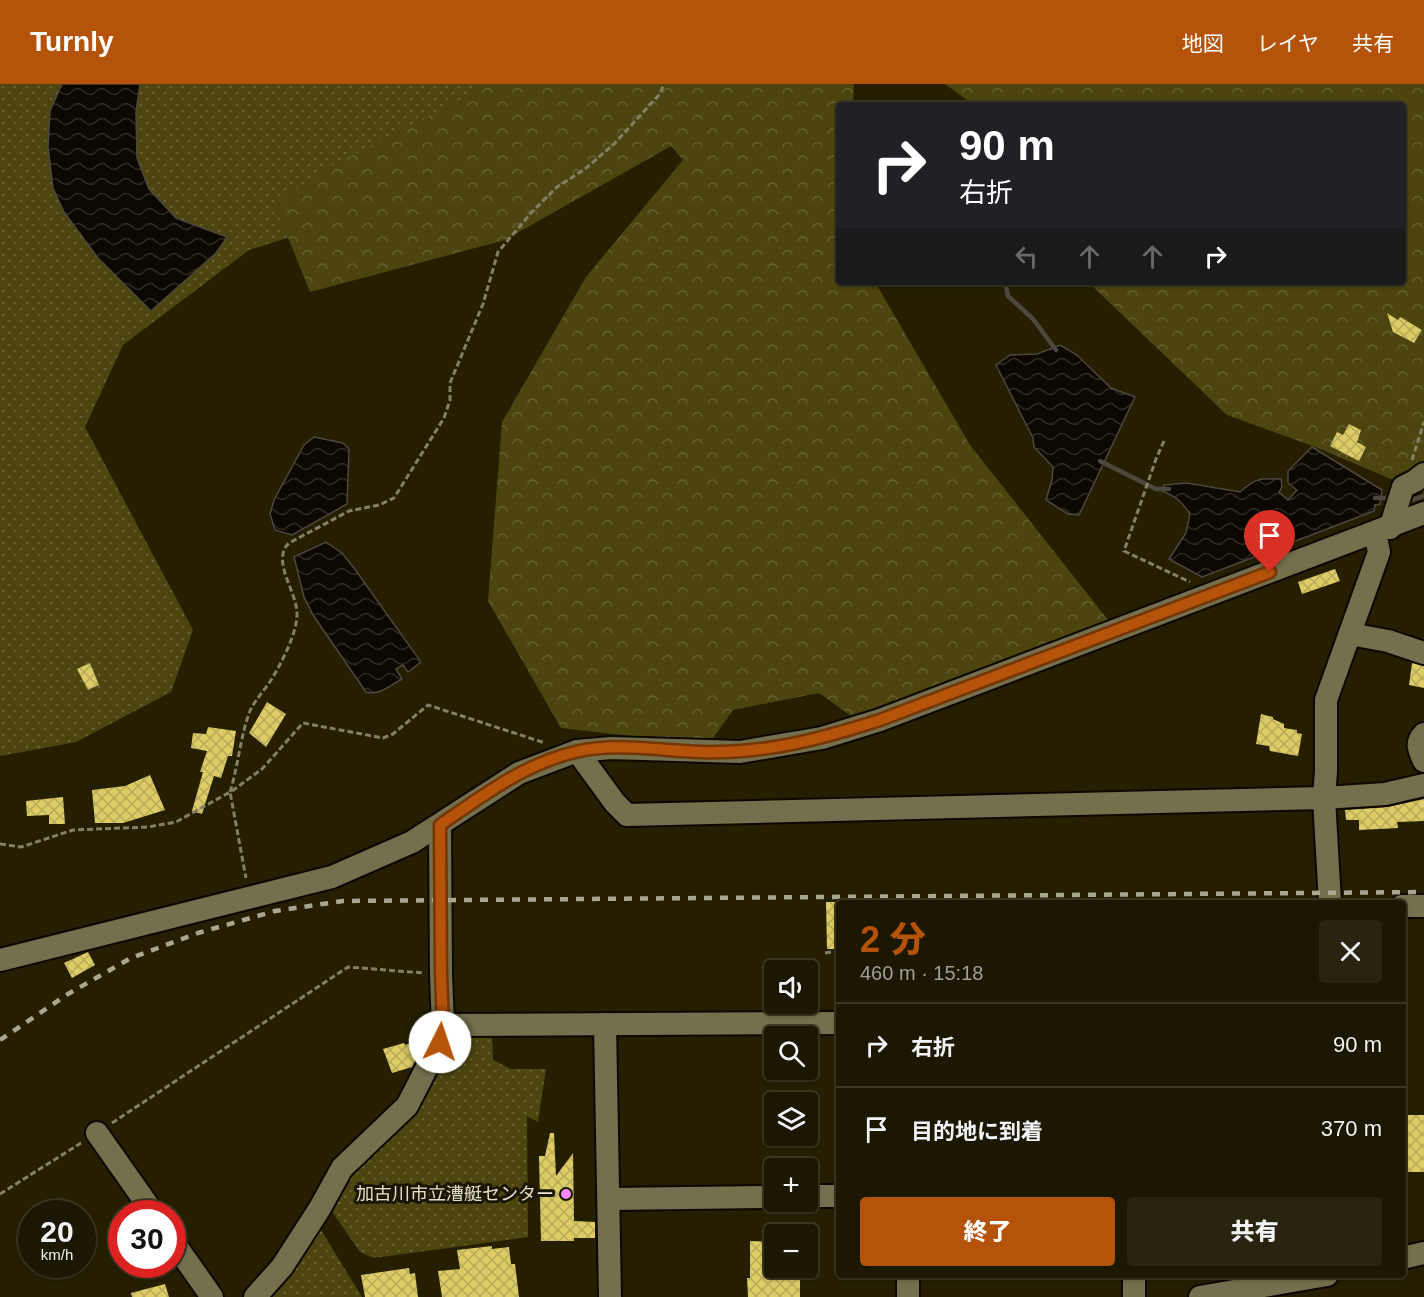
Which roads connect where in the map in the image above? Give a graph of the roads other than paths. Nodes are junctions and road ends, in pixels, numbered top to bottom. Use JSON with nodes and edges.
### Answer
{"nodes":[{"id":1,"x":1424,"y":474,"type":"edge"},
{"id":2,"x":1424,"y":513,"type":"edge"},
{"id":3,"x":1382,"y":530,"type":"junction"},
{"id":4,"x":1350,"y":634,"type":"junction"},
{"id":5,"x":1424,"y":653,"type":"edge"},
{"id":6,"x":1424,"y":734,"type":"edge"},
{"id":7,"x":570,"y":753,"type":"junction"},
{"id":8,"x":1424,"y":761,"type":"edge"},
{"id":9,"x":1424,"y":785,"type":"edge"},
{"id":10,"x":1324,"y":798,"type":"junction"},
{"id":11,"x":440,"y":825,"type":"junction"},
{"id":12,"x":1330,"y":900,"type":"edge"},
{"id":13,"x":1406,"y":906,"type":"edge"},
{"id":14,"x":1424,"y":906,"type":"edge"},
{"id":15,"x":0,"y":960,"type":"edge"},
{"id":16,"x":836,"y":1023,"type":"edge"},
{"id":17,"x":605,"y":1024,"type":"junction"},
{"id":18,"x":443,"y":1025,"type":"junction"},
{"id":19,"x":97,"y":1133,"type":"road end"},
{"id":20,"x":818,"y":1196,"type":"edge"},
{"id":21,"x":836,"y":1196,"type":"edge"},
{"id":22,"x":764,"y":1197,"type":"edge"},
{"id":23,"x":610,"y":1199,"type":"junction"},
{"id":24,"x":144,"y":1200,"type":"edge"},
{"id":25,"x":1424,"y":1253,"type":"edge"},
{"id":26,"x":1406,"y":1257,"type":"edge"},
{"id":27,"x":186,"y":1260,"type":"edge"},
{"id":28,"x":908,"y":1278,"type":"edge"},
{"id":29,"x":1134,"y":1278,"type":"edge"},
{"id":30,"x":1310,"y":1278,"type":"edge"},
{"id":31,"x":212,"y":1297,"type":"edge"},
{"id":32,"x":255,"y":1297,"type":"edge"},
{"id":33,"x":610,"y":1297,"type":"edge"},
{"id":34,"x":908,"y":1297,"type":"edge"},
{"id":35,"x":1134,"y":1297,"type":"edge"},
{"id":36,"x":1200,"y":1297,"type":"edge"}],
"edges":[{"from":1,"to":3,"type":"street"},
{"from":2,"to":3,"type":"street"},
{"from":3,"to":4,"type":"street"},
{"from":3,"to":7,"type":"street"},
{"from":4,"to":5,"type":"street"},
{"from":4,"to":10,"type":"street"},
{"from":6,"to":8,"type":"street"},
{"from":7,"to":10,"type":"street"},
{"from":7,"to":11,"type":"street"},
{"from":9,"to":10,"type":"street"},
{"from":10,"to":12,"type":"street"},
{"from":11,"to":15,"type":"street"},
{"from":11,"to":18,"type":"street"},
{"from":13,"to":14,"type":"street"},
{"from":16,"to":17,"type":"street"},
{"from":17,"to":18,"type":"street"},
{"from":17,"to":23,"type":"street"},
{"from":18,"to":32,"type":"street"},
{"from":19,"to":24,"type":"street"},
{"from":20,"to":21,"type":"street"},
{"from":22,"to":23,"type":"street"},
{"from":23,"to":33,"type":"street"},
{"from":25,"to":26,"type":"street"},
{"from":27,"to":31,"type":"street"},
{"from":28,"to":34,"type":"street"},
{"from":29,"to":35,"type":"street"},
{"from":30,"to":36,"type":"street"}]}
